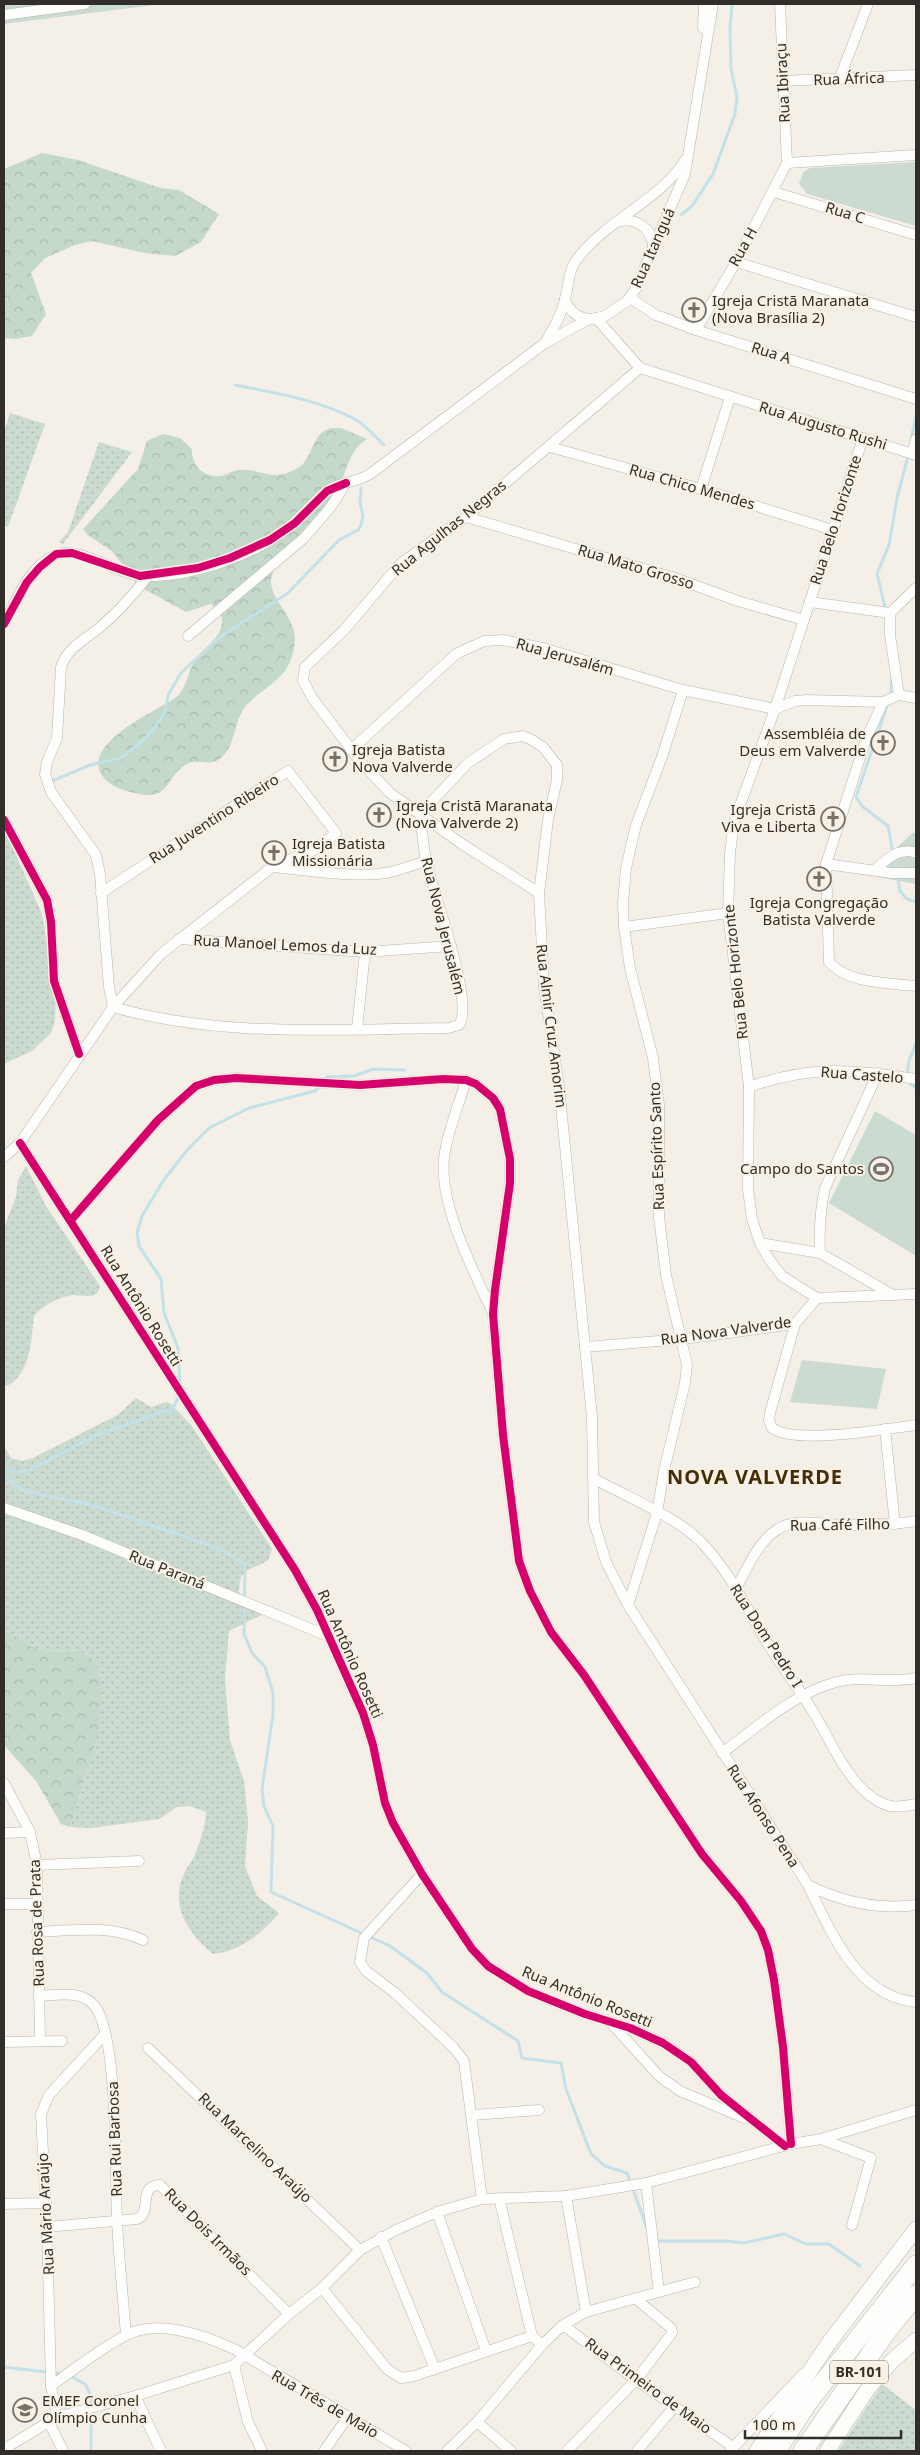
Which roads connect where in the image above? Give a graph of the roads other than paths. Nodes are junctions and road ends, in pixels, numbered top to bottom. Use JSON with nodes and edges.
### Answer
{"nodes":[{"id":1,"x":85,"y":4,"type":"edge"},
{"id":2,"x":704,"y":4,"type":"edge"},
{"id":3,"x":713,"y":4,"type":"edge"},
{"id":4,"x":780,"y":4,"type":"edge"},
{"id":5,"x":868,"y":4,"type":"edge"},
{"id":6,"x":4,"y":15,"type":"edge"},
{"id":7,"x":700,"y":71,"type":"junction"},
{"id":8,"x":916,"y":76,"type":"edge"},
{"id":9,"x":839,"y":80,"type":"junction"},
{"id":10,"x":783,"y":81,"type":"junction"},
{"id":11,"x":688,"y":155,"type":"junction"},
{"id":12,"x":916,"y":155,"type":"edge"},
{"id":13,"x":787,"y":163,"type":"junction"},
{"id":14,"x":774,"y":192,"type":"junction"},
{"id":15,"x":609,"y":227,"type":"junction"},
{"id":16,"x":916,"y":234,"type":"edge"},
{"id":17,"x":654,"y":249,"type":"junction"},
{"id":18,"x":736,"y":262,"type":"junction"},
{"id":19,"x":630,"y":298,"type":"junction"},
{"id":20,"x":565,"y":299,"type":"junction"},
{"id":21,"x":916,"y":317,"type":"edge"},
{"id":22,"x":593,"y":318,"type":"junction"},
{"id":23,"x":696,"y":330,"type":"junction"},
{"id":24,"x":545,"y":343,"type":"junction"},
{"id":25,"x":637,"y":372,"type":"junction"},
{"id":26,"x":730,"y":397,"type":"junction"},
{"id":27,"x":916,"y":399,"type":"edge"},
{"id":28,"x":863,"y":438,"type":"junction"},
{"id":29,"x":916,"y":439,"type":"edge"},
{"id":30,"x":550,"y":447,"type":"junction"},
{"id":31,"x":914,"y":454,"type":"edge"},
{"id":32,"x":346,"y":483,"type":"junction"},
{"id":33,"x":701,"y":489,"type":"junction"},
{"id":34,"x":466,"y":517,"type":"junction"},
{"id":35,"x":833,"y":530,"type":"junction"},
{"id":36,"x":148,"y":576,"type":"junction"},
{"id":37,"x":916,"y":588,"type":"edge"},
{"id":38,"x":810,"y":602,"type":"junction"},
{"id":39,"x":890,"y":612,"type":"junction"},
{"id":40,"x":804,"y":620,"type":"junction"},
{"id":41,"x":4,"y":624,"type":"edge"},
{"id":42,"x":188,"y":636,"type":"dead end"},
{"id":43,"x":683,"y":690,"type":"junction"},
{"id":44,"x":900,"y":695,"type":"junction"},
{"id":45,"x":916,"y":698,"type":"edge"},
{"id":46,"x":883,"y":702,"type":"junction"},
{"id":47,"x":775,"y":709,"type":"junction"},
{"id":48,"x":351,"y":750,"type":"junction"},
{"id":49,"x":420,"y":814,"type":"junction"},
{"id":50,"x":4,"y":820,"type":"edge"},
{"id":51,"x":916,"y":853,"type":"edge"},
{"id":52,"x":426,"y":861,"type":"junction"},
{"id":53,"x":826,"y":864,"type":"junction"},
{"id":54,"x":272,"y":867,"type":"junction"},
{"id":55,"x":874,"y":870,"type":"junction"},
{"id":56,"x":916,"y":873,"type":"edge"},
{"id":57,"x":101,"y":892,"type":"junction"},
{"id":58,"x":539,"y":893,"type":"junction"},
{"id":59,"x":728,"y":913,"type":"junction"},
{"id":60,"x":624,"y":927,"type":"junction"},
{"id":61,"x":179,"y":940,"type":"junction"},
{"id":62,"x":451,"y":946,"type":"junction"},
{"id":63,"x":365,"y":952,"type":"junction"},
{"id":64,"x":916,"y":986,"type":"edge"},
{"id":65,"x":113,"y":1007,"type":"junction"},
{"id":66,"x":357,"y":1029,"type":"junction"},
{"id":67,"x":79,"y":1054,"type":"junction"},
{"id":68,"x":878,"y":1073,"type":"junction"},
{"id":69,"x":916,"y":1079,"type":"edge"},
{"id":70,"x":466,"y":1080,"type":"junction"},
{"id":71,"x":749,"y":1087,"type":"junction"},
{"id":72,"x":20,"y":1143,"type":"junction"},
{"id":73,"x":4,"y":1157,"type":"edge"},
{"id":74,"x":71,"y":1220,"type":"junction"},
{"id":75,"x":760,"y":1242,"type":"junction"},
{"id":76,"x":820,"y":1253,"type":"junction"},
{"id":77,"x":916,"y":1294,"type":"edge"},
{"id":78,"x":893,"y":1295,"type":"junction"},
{"id":79,"x":817,"y":1298,"type":"junction"},
{"id":80,"x":493,"y":1314,"type":"junction"},
{"id":81,"x":795,"y":1324,"type":"junction"},
{"id":82,"x":683,"y":1339,"type":"junction"},
{"id":83,"x":585,"y":1347,"type":"junction"},
{"id":84,"x":916,"y":1425,"type":"edge"},
{"id":85,"x":885,"y":1429,"type":"junction"},
{"id":86,"x":593,"y":1478,"type":"junction"},
{"id":87,"x":4,"y":1508,"type":"edge"},
{"id":88,"x":657,"y":1513,"type":"junction"},
{"id":89,"x":916,"y":1521,"type":"edge"},
{"id":90,"x":895,"y":1524,"type":"junction"},
{"id":91,"x":736,"y":1589,"type":"junction"},
{"id":92,"x":628,"y":1605,"type":"junction"},
{"id":93,"x":328,"y":1636,"type":"junction"},
{"id":94,"x":916,"y":1678,"type":"edge"},
{"id":95,"x":804,"y":1695,"type":"junction"},
{"id":96,"x":722,"y":1752,"type":"junction"},
{"id":97,"x":4,"y":1783,"type":"edge"},
{"id":98,"x":916,"y":1804,"type":"edge"},
{"id":99,"x":4,"y":1832,"type":"edge"},
{"id":100,"x":30,"y":1832,"type":"junction"},
{"id":101,"x":140,"y":1861,"type":"dead end"},
{"id":102,"x":37,"y":1865,"type":"junction"},
{"id":103,"x":422,"y":1874,"type":"junction"},
{"id":104,"x":808,"y":1885,"type":"junction"},
{"id":105,"x":4,"y":1904,"type":"edge"},
{"id":106,"x":36,"y":1904,"type":"junction"},
{"id":107,"x":916,"y":1905,"type":"edge"},
{"id":108,"x":37,"y":1932,"type":"junction"},
{"id":109,"x":143,"y":1940,"type":"dead end"},
{"id":110,"x":39,"y":1996,"type":"junction"},
{"id":111,"x":916,"y":2002,"type":"edge"},
{"id":112,"x":608,"y":2020,"type":"junction"},
{"id":113,"x":106,"y":2034,"type":"junction"},
{"id":114,"x":646,"y":2036,"type":"junction"},
{"id":115,"x":40,"y":2041,"type":"junction"},
{"id":116,"x":62,"y":2041,"type":"dead end"},
{"id":117,"x":4,"y":2042,"type":"edge"},
{"id":118,"x":148,"y":2048,"type":"dead end"},
{"id":119,"x":635,"y":2048,"type":"junction"},
{"id":120,"x":721,"y":2094,"type":"junction"},
{"id":121,"x":715,"y":2107,"type":"junction"},
{"id":122,"x":539,"y":2110,"type":"dead end"},
{"id":123,"x":916,"y":2110,"type":"edge"},
{"id":124,"x":472,"y":2115,"type":"junction"},
{"id":125,"x":753,"y":2122,"type":"junction"},
{"id":126,"x":821,"y":2139,"type":"junction"},
{"id":127,"x":788,"y":2145,"type":"junction"},
{"id":128,"x":646,"y":2183,"type":"junction"},
{"id":129,"x":566,"y":2196,"type":"junction"},
{"id":130,"x":499,"y":2198,"type":"junction"},
{"id":131,"x":482,"y":2199,"type":"junction"},
{"id":132,"x":46,"y":2203,"type":"junction"},
{"id":133,"x":4,"y":2204,"type":"edge"},
{"id":134,"x":437,"y":2212,"type":"junction"},
{"id":135,"x":117,"y":2222,"type":"junction"},
{"id":136,"x":852,"y":2225,"type":"dead end"},
{"id":137,"x":47,"y":2227,"type":"junction"},
{"id":138,"x":916,"y":2229,"type":"edge"},
{"id":139,"x":381,"y":2238,"type":"junction"},
{"id":140,"x":360,"y":2250,"type":"junction"},
{"id":141,"x":916,"y":2265,"type":"edge"},
{"id":142,"x":695,"y":2282,"type":"dead end"},
{"id":143,"x":322,"y":2288,"type":"junction"},
{"id":144,"x":659,"y":2292,"type":"junction"},
{"id":145,"x":916,"y":2295,"type":"edge"},
{"id":146,"x":636,"y":2299,"type":"junction"},
{"id":147,"x":586,"y":2312,"type":"junction"},
{"id":148,"x":289,"y":2314,"type":"junction"},
{"id":149,"x":563,"y":2325,"type":"junction"},
{"id":150,"x":126,"y":2335,"type":"junction"},
{"id":151,"x":532,"y":2336,"type":"junction"},
{"id":152,"x":916,"y":2340,"type":"edge"},
{"id":153,"x":542,"y":2345,"type":"junction"},
{"id":154,"x":486,"y":2352,"type":"junction"},
{"id":155,"x":243,"y":2356,"type":"junction"},
{"id":156,"x":817,"y":2359,"type":"junction"},
{"id":157,"x":234,"y":2365,"type":"junction"},
{"id":158,"x":435,"y":2368,"type":"junction"},
{"id":159,"x":636,"y":2380,"type":"junction"},
{"id":160,"x":51,"y":2386,"type":"junction"},
{"id":161,"x":135,"y":2396,"type":"junction"},
{"id":162,"x":674,"y":2406,"type":"junction"},
{"id":163,"x":348,"y":2418,"type":"junction"},
{"id":164,"x":53,"y":2420,"type":"junction"},
{"id":165,"x":477,"y":2422,"type":"junction"},
{"id":166,"x":4,"y":2449,"type":"edge"},
{"id":167,"x":732,"y":2449,"type":"edge"},
{"id":168,"x":63,"y":2451,"type":"edge"},
{"id":169,"x":161,"y":2451,"type":"edge"},
{"id":170,"x":262,"y":2451,"type":"edge"},
{"id":171,"x":324,"y":2451,"type":"edge"},
{"id":172,"x":406,"y":2451,"type":"edge"},
{"id":173,"x":447,"y":2451,"type":"edge"},
{"id":174,"x":511,"y":2451,"type":"edge"},
{"id":175,"x":567,"y":2451,"type":"edge"},
{"id":176,"x":637,"y":2451,"type":"edge"},
{"id":177,"x":757,"y":2451,"type":"edge"},
{"id":178,"x":776,"y":2451,"type":"edge"},
{"id":179,"x":803,"y":2451,"type":"edge"},
{"id":180,"x":827,"y":2451,"type":"edge"}],
"edges":[{"from":1,"to":6,"type":"street"},
{"from":2,"to":7,"type":"street","name":"Rua Itanguá"},
{"from":3,"to":7,"type":"street","name":"Rua Itanguá"},
{"from":4,"to":10,"type":"street","name":"Rua Ibiraçu"},
{"from":5,"to":9,"type":"street"},
{"from":7,"to":11,"type":"street","name":"Rua Itanguá"},
{"from":8,"to":9,"type":"street","name":"Rua África"},
{"from":9,"to":10,"type":"street","name":"Rua África"},
{"from":10,"to":13,"type":"street","name":"Rua Ibiraçu"},
{"from":11,"to":15,"type":"street","name":"Rua Itanguá"},
{"from":11,"to":17,"type":"street","name":"Rua Itanguá"},
{"from":12,"to":13,"type":"street"},
{"from":13,"to":14,"type":"street","name":"Rua H"},
{"from":14,"to":16,"type":"street","name":"Rua C"},
{"from":14,"to":18,"type":"street","name":"Rua H"},
{"from":15,"to":17,"type":"street"},
{"from":15,"to":20,"type":"street","name":"Rua Itanguá"},
{"from":17,"to":19,"type":"street","name":"Rua Itanguá"},
{"from":18,"to":21,"type":"street"},
{"from":18,"to":23,"type":"street","name":"Rua H"},
{"from":19,"to":22,"type":"street","name":"Rua Itanguá"},
{"from":19,"to":23,"type":"street","name":"Rua A"},
{"from":20,"to":22,"type":"street"},
{"from":20,"to":24,"type":"street","name":"Rua Itanguá"},
{"from":22,"to":24,"type":"street","name":"Rua Itanguá"},
{"from":22,"to":25,"type":"street"},
{"from":23,"to":27,"type":"street","name":"Rua A"},
{"from":24,"to":32,"type":"street"},
{"from":25,"to":26,"type":"street","name":"Rua Augusto Rushi"},
{"from":25,"to":30,"type":"street","name":"Rua Agulhas Negras"},
{"from":26,"to":28,"type":"street","name":"Rua Augusto Rushi"},
{"from":26,"to":33,"type":"street"},
{"from":28,"to":31,"type":"street","name":"Rua Augusto Rushi"},
{"from":28,"to":35,"type":"street","name":"Rua Belo Horizonte"},
{"from":29,"to":31,"type":"street"},
{"from":30,"to":33,"type":"street","name":"Rua Chico Mendes"},
{"from":30,"to":34,"type":"street","name":"Rua Agulhas Negras"},
{"from":32,"to":36,"type":"street"},
{"from":32,"to":42,"type":"street"},
{"from":33,"to":35,"type":"street","name":"Rua Chico Mendes"},
{"from":34,"to":40,"type":"street","name":"Rua Mato Grosso"},
{"from":34,"to":48,"type":"street","name":"Rua Agulhas Negras"},
{"from":35,"to":38,"type":"street","name":"Rua Belo Horizonte"},
{"from":36,"to":41,"type":"street"},
{"from":36,"to":57,"type":"street"},
{"from":37,"to":39,"type":"street"},
{"from":38,"to":39,"type":"street","name":"Rua Belo Horizonte"},
{"from":38,"to":40,"type":"street","name":"Rua Belo Horizonte"},
{"from":39,"to":44,"type":"street"},
{"from":40,"to":47,"type":"street","name":"Rua Belo Horizonte"},
{"from":43,"to":47,"type":"street","name":"Rua Jerusalém"},
{"from":43,"to":48,"type":"street","name":"Rua Jerusalém"},
{"from":43,"to":60,"type":"street","name":"Rua Espírito Santo"},
{"from":44,"to":45,"type":"street"},
{"from":44,"to":46,"type":"street"},
{"from":46,"to":47,"type":"street"},
{"from":46,"to":53,"type":"street"},
{"from":47,"to":59,"type":"street","name":"Rua Belo Horizonte"},
{"from":48,"to":49,"type":"street"},
{"from":49,"to":52,"type":"street","name":"Rua Nova Jerusalém"},
{"from":49,"to":58,"type":"street"},
{"from":49,"to":58,"type":"street","name":"Rua Almir Cruz Amorim"},
{"from":50,"to":67,"type":"street"},
{"from":51,"to":55,"type":"street"},
{"from":52,"to":54,"type":"street"},
{"from":52,"to":62,"type":"street","name":"Rua Nova Jerusalém"},
{"from":53,"to":55,"type":"street"},
{"from":53,"to":64,"type":"street"},
{"from":54,"to":57,"type":"street","name":"Rua Juventino Ribeiro"},
{"from":54,"to":61,"type":"street"},
{"from":55,"to":56,"type":"street"},
{"from":57,"to":65,"type":"street"},
{"from":58,"to":83,"type":"street","name":"Rua Almir Cruz Amorim"},
{"from":59,"to":60,"type":"street"},
{"from":59,"to":71,"type":"street","name":"Rua Belo Horizonte"},
{"from":60,"to":82,"type":"street","name":"Rua Espírito Santo"},
{"from":61,"to":63,"type":"street","name":"Rua Manoel Lemos da Luz"},
{"from":61,"to":65,"type":"street"},
{"from":62,"to":63,"type":"street","name":"Rua Manoel Lemos da Luz"},
{"from":62,"to":66,"type":"street","name":"Rua Nova Jerusalém"},
{"from":63,"to":66,"type":"street"},
{"from":65,"to":66,"type":"street"},
{"from":65,"to":67,"type":"street"},
{"from":67,"to":72,"type":"street"},
{"from":68,"to":69,"type":"street","name":"Rua Castelo"},
{"from":68,"to":71,"type":"street","name":"Rua Castelo"},
{"from":68,"to":76,"type":"street"},
{"from":70,"to":74,"type":"street"},
{"from":70,"to":80,"type":"street"},
{"from":70,"to":80,"type":"street"},
{"from":71,"to":75,"type":"street","name":"Rua Belo Horizonte"},
{"from":72,"to":73,"type":"street"},
{"from":72,"to":74,"type":"street","name":"Rua Antônio Rosetti"},
{"from":74,"to":93,"type":"street","name":"Rua Antônio Rosetti"},
{"from":75,"to":76,"type":"street"},
{"from":75,"to":79,"type":"street","name":"Rua Belo Horizonte"},
{"from":76,"to":78,"type":"street"},
{"from":77,"to":78,"type":"street"},
{"from":78,"to":79,"type":"street"},
{"from":79,"to":81,"type":"street","name":"Rua Nova Valverde"},
{"from":80,"to":127,"type":"street"},
{"from":81,"to":82,"type":"street","name":"Rua Nova Valverde"},
{"from":81,"to":85,"type":"street"},
{"from":82,"to":83,"type":"street","name":"Rua Nova Valverde"},
{"from":82,"to":88,"type":"street","name":"Rua Espírito Santo"},
{"from":83,"to":86,"type":"street","name":"Rua Almir Cruz Amorim"},
{"from":84,"to":85,"type":"street"},
{"from":85,"to":90,"type":"street"},
{"from":86,"to":88,"type":"street","name":"Rua Dom Pedro I"},
{"from":86,"to":92,"type":"street","name":"Rua Afonso Pena"},
{"from":87,"to":93,"type":"street","name":"Rua Paraná"},
{"from":88,"to":91,"type":"street","name":"Rua Dom Pedro I"},
{"from":88,"to":92,"type":"street","name":"Rua Espírito Santo"},
{"from":89,"to":90,"type":"street","name":"Rua Café Filho"},
{"from":90,"to":91,"type":"street","name":"Rua Café Filho"},
{"from":91,"to":95,"type":"street","name":"Rua Dom Pedro I"},
{"from":92,"to":96,"type":"street","name":"Rua Afonso Pena"},
{"from":93,"to":103,"type":"street","name":"Rua Antônio Rosetti"},
{"from":94,"to":95,"type":"street"},
{"from":95,"to":96,"type":"street"},
{"from":95,"to":98,"type":"street","name":"Rua Dom Pedro I"},
{"from":96,"to":104,"type":"street","name":"Rua Afonso Pena"},
{"from":97,"to":100,"type":"street","name":"Rua Rosa de Prata"},
{"from":99,"to":100,"type":"street"},
{"from":100,"to":102,"type":"street","name":"Rua Rosa de Prata"},
{"from":101,"to":102,"type":"street"},
{"from":102,"to":106,"type":"street","name":"Rua Rosa de Prata"},
{"from":103,"to":112,"type":"street","name":"Rua Antônio Rosetti"},
{"from":103,"to":124,"type":"street"},
{"from":104,"to":107,"type":"street"},
{"from":104,"to":111,"type":"street","name":"Rua Afonso Pena"},
{"from":105,"to":106,"type":"street"},
{"from":106,"to":108,"type":"street","name":"Rua Rosa de Prata"},
{"from":108,"to":109,"type":"street"},
{"from":108,"to":110,"type":"street","name":"Rua Rosa de Prata"},
{"from":110,"to":113,"type":"street","name":"Rua Rui Barbosa"},
{"from":110,"to":115,"type":"street","name":"Rua Rosa de Prata"},
{"from":112,"to":114,"type":"street","name":"Rua Antônio Rosetti"},
{"from":112,"to":119,"type":"street"},
{"from":113,"to":132,"type":"street","name":"Rua Mário Araújo"},
{"from":113,"to":135,"type":"street","name":"Rua Rui Barbosa"},
{"from":114,"to":119,"type":"street"},
{"from":114,"to":120,"type":"street","name":"Rua Antônio Rosetti"},
{"from":115,"to":116,"type":"street"},
{"from":115,"to":117,"type":"street"},
{"from":118,"to":140,"type":"street","name":"Rua Marcelino Araújo"},
{"from":119,"to":121,"type":"street"},
{"from":120,"to":121,"type":"street"},
{"from":120,"to":125,"type":"street","name":"Rua Antônio Rosetti"},
{"from":121,"to":125,"type":"street"},
{"from":122,"to":124,"type":"street"},
{"from":123,"to":126,"type":"street"},
{"from":124,"to":131,"type":"street"},
{"from":125,"to":127,"type":"street","name":"Rua Antônio Rosetti"},
{"from":126,"to":127,"type":"street"},
{"from":126,"to":136,"type":"street"},
{"from":127,"to":128,"type":"street"},
{"from":128,"to":129,"type":"street"},
{"from":128,"to":144,"type":"street"},
{"from":129,"to":130,"type":"street"},
{"from":129,"to":147,"type":"street"},
{"from":130,"to":131,"type":"street"},
{"from":130,"to":151,"type":"street"},
{"from":131,"to":134,"type":"street"},
{"from":132,"to":133,"type":"street"},
{"from":132,"to":137,"type":"street","name":"Rua Mário Araújo"},
{"from":134,"to":139,"type":"street"},
{"from":134,"to":154,"type":"street"},
{"from":135,"to":137,"type":"street","name":"Rua Dois Irmãos"},
{"from":135,"to":148,"type":"street","name":"Rua Dois Irmãos"},
{"from":135,"to":150,"type":"street","name":"Rua Rui Barbosa"},
{"from":137,"to":160,"type":"street","name":"Rua Mário Araújo"},
{"from":138,"to":156,"type":"street"},
{"from":139,"to":140,"type":"street"},
{"from":139,"to":158,"type":"street"},
{"from":140,"to":143,"type":"street"},
{"from":141,"to":178,"type":"highway","number":"BR-101"},
{"from":142,"to":144,"type":"street"},
{"from":143,"to":148,"type":"street"},
{"from":143,"to":158,"type":"street"},
{"from":144,"to":146,"type":"street"},
{"from":145,"to":179,"type":"highway","number":"BR-101"},
{"from":146,"to":147,"type":"street"},
{"from":146,"to":159,"type":"street"},
{"from":147,"to":149,"type":"street"},
{"from":148,"to":155,"type":"street"},
{"from":149,"to":153,"type":"street"},
{"from":149,"to":159,"type":"street","name":"Rua Primeiro de Maio"},
{"from":150,"to":155,"type":"street","name":"Rua Três de Maio"},
{"from":150,"to":160,"type":"street"},
{"from":151,"to":153,"type":"street"},
{"from":151,"to":154,"type":"street"},
{"from":152,"to":180,"type":"street"},
{"from":153,"to":165,"type":"street"},
{"from":154,"to":158,"type":"street"},
{"from":155,"to":157,"type":"street"},
{"from":155,"to":163,"type":"street","name":"Rua Três de Maio"},
{"from":156,"to":167,"type":"street","name":"Rua Primeiro de Maio"},
{"from":156,"to":177,"type":"street"},
{"from":157,"to":161,"type":"street"},
{"from":157,"to":170,"type":"street"},
{"from":159,"to":162,"type":"street","name":"Rua Primeiro de Maio"},
{"from":159,"to":175,"type":"street"},
{"from":160,"to":164,"type":"street","name":"Rua Mário Araújo"},
{"from":161,"to":164,"type":"street"},
{"from":161,"to":169,"type":"street"},
{"from":162,"to":167,"type":"street","name":"Rua Primeiro de Maio"},
{"from":162,"to":176,"type":"street"},
{"from":163,"to":171,"type":"street"},
{"from":163,"to":172,"type":"street","name":"Rua Três de Maio"},
{"from":164,"to":166,"type":"street"},
{"from":164,"to":168,"type":"street","name":"Rua Mário Araújo"},
{"from":165,"to":173,"type":"street"},
{"from":165,"to":174,"type":"street"}]}
